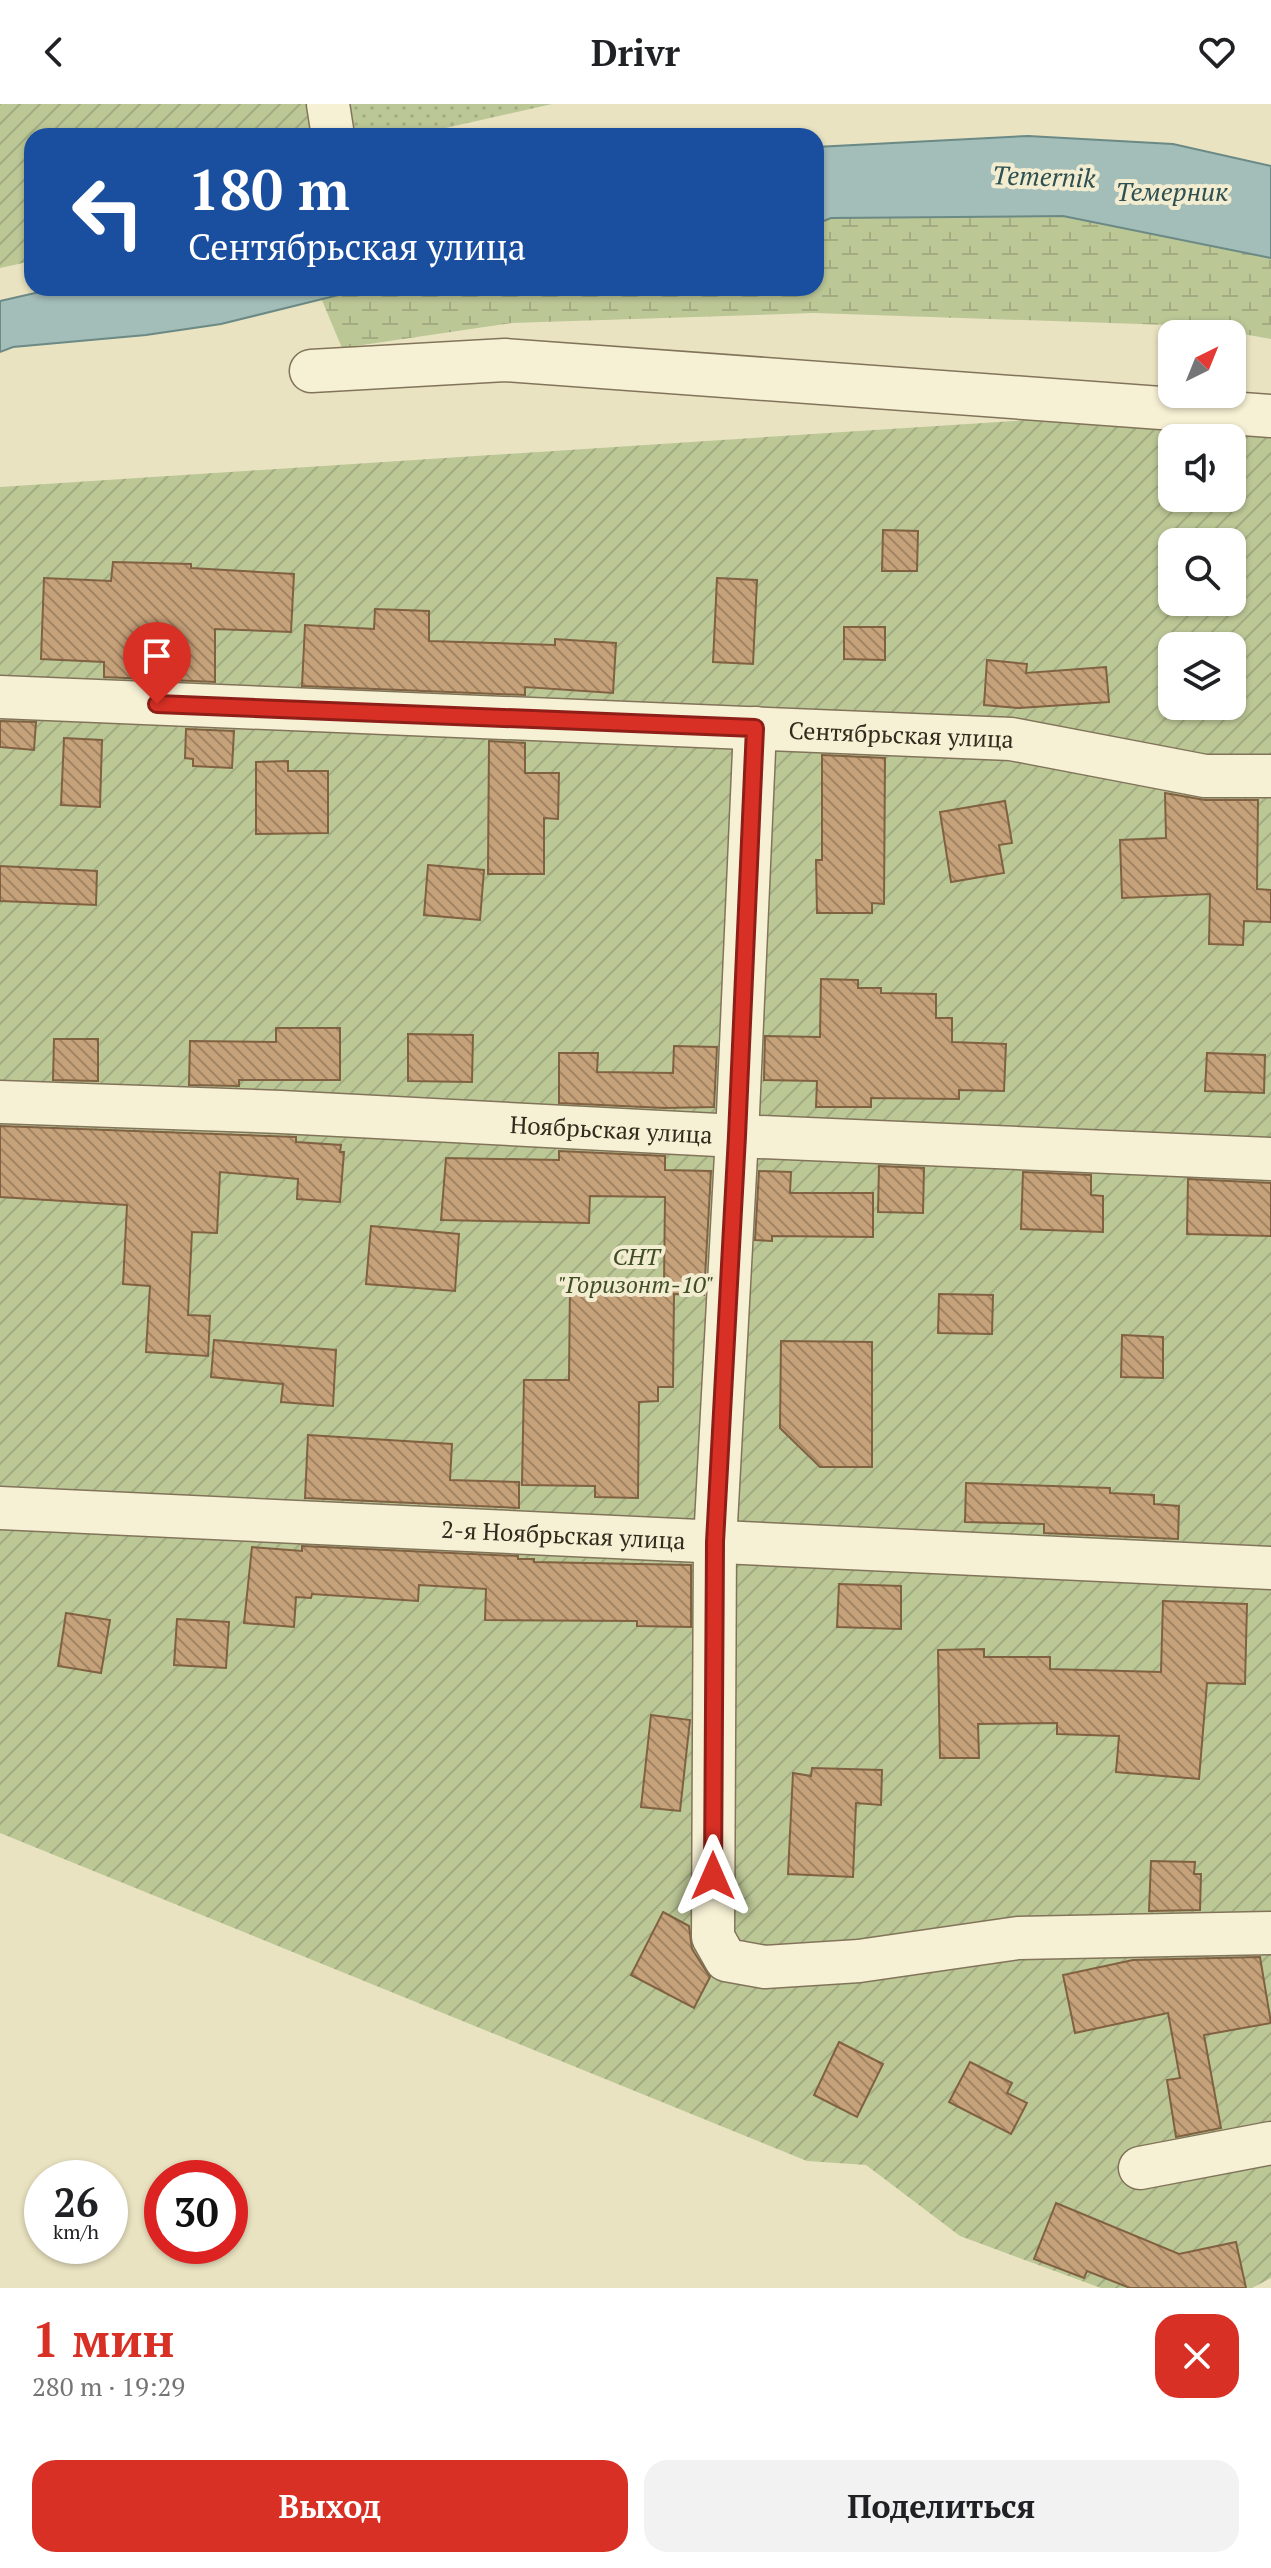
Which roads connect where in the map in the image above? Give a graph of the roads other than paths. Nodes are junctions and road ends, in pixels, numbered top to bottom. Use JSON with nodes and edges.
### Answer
{"nodes":[{"id":1,"x":328,"y":104,"type":"edge"},
{"id":2,"x":332,"y":128,"type":"edge"},
{"id":3,"x":311,"y":371,"type":"dead end"},
{"id":4,"x":1271,"y":416,"type":"edge"},
{"id":5,"x":0,"y":697,"type":"edge"},
{"id":6,"x":755,"y":728,"type":"junction"},
{"id":7,"x":1271,"y":776,"type":"edge"},
{"id":8,"x":0,"y":1102,"type":"edge"},
{"id":9,"x":737,"y":1136,"type":"junction"},
{"id":10,"x":1271,"y":1159,"type":"edge"},
{"id":11,"x":0,"y":1508,"type":"edge"},
{"id":12,"x":715,"y":1542,"type":"junction"},
{"id":13,"x":1271,"y":1568,"type":"edge"},
{"id":14,"x":1271,"y":1933,"type":"edge"},
{"id":15,"x":1271,"y":2143,"type":"edge"},
{"id":16,"x":1140,"y":2168,"type":"dead end"}],
"edges":[{"from":1,"to":2,"type":"street"},
{"from":3,"to":4,"type":"street"},
{"from":5,"to":6,"type":"street","name":"Сентябрьская улица"},
{"from":6,"to":7,"type":"street","name":"Сентябрьская улица"},
{"from":6,"to":9,"type":"street"},
{"from":8,"to":9,"type":"street","name":"Ноябрьская улица"},
{"from":9,"to":10,"type":"street","name":"Ноябрьская улица"},
{"from":9,"to":12,"type":"street"},
{"from":11,"to":12,"type":"street","name":"2-я Ноябрьская улица"},
{"from":12,"to":13,"type":"street","name":"2-я Ноябрьская улица"},
{"from":12,"to":14,"type":"street"},
{"from":15,"to":16,"type":"street"}]}
